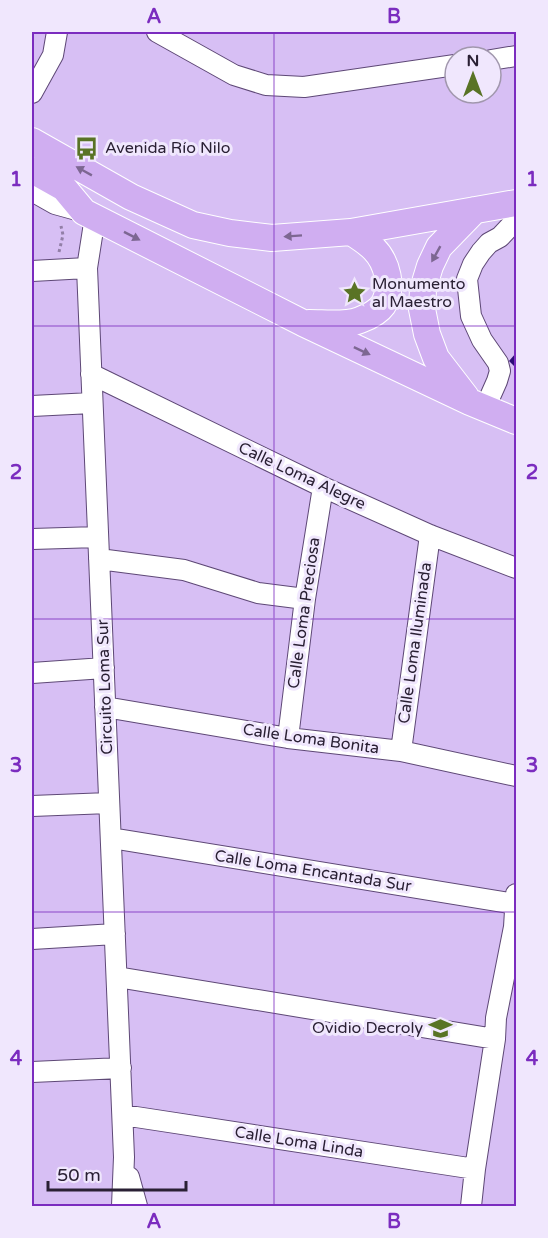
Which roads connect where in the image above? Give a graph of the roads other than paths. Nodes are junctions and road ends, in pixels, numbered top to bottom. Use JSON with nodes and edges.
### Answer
{"nodes":[{"id":1,"x":57,"y":32,"type":"edge"},
{"id":2,"x":157,"y":32,"type":"edge"},
{"id":3,"x":443,"y":67,"type":"edge"},
{"id":4,"x":32,"y":93,"type":"edge"},
{"id":5,"x":32,"y":141,"type":"edge"},
{"id":6,"x":32,"y":170,"type":"edge"},
{"id":7,"x":32,"y":191,"type":"edge"},
{"id":8,"x":516,"y":203,"type":"edge"},
{"id":9,"x":475,"y":210,"type":"junction"},
{"id":10,"x":90,"y":215,"type":"junction"},
{"id":11,"x":516,"y":220,"type":"edge"},
{"id":12,"x":351,"y":232,"type":"junction"},
{"id":13,"x":508,"y":238,"type":"edge"},
{"id":14,"x":87,"y":268,"type":"junction"},
{"id":15,"x":32,"y":271,"type":"edge"},
{"id":16,"x":303,"y":323,"type":"junction"},
{"id":17,"x":91,"y":374,"type":"junction"},
{"id":18,"x":92,"y":404,"type":"junction"},
{"id":19,"x":477,"y":405,"type":"junction"},
{"id":20,"x":32,"y":406,"type":"edge"},
{"id":21,"x":516,"y":421,"type":"edge"},
{"id":22,"x":323,"y":487,"type":"junction"},
{"id":23,"x":430,"y":535,"type":"junction"},
{"id":24,"x":98,"y":537,"type":"junction"},
{"id":25,"x":32,"y":539,"type":"edge"},
{"id":26,"x":99,"y":559,"type":"junction"},
{"id":27,"x":516,"y":568,"type":"edge"},
{"id":28,"x":305,"y":599,"type":"junction"},
{"id":29,"x":104,"y":668,"type":"junction"},
{"id":30,"x":32,"y":673,"type":"edge"},
{"id":31,"x":105,"y":707,"type":"junction"},
{"id":32,"x":288,"y":738,"type":"junction"},
{"id":33,"x":401,"y":751,"type":"junction"},
{"id":34,"x":516,"y":776,"type":"edge"},
{"id":35,"x":110,"y":803,"type":"junction"},
{"id":36,"x":32,"y":806,"type":"edge"},
{"id":37,"x":111,"y":838,"type":"junction"},
{"id":38,"x":516,"y":899,"type":"edge"},
{"id":39,"x":115,"y":934,"type":"junction"},
{"id":40,"x":32,"y":939,"type":"edge"},
{"id":41,"x":117,"y":977,"type":"junction"},
{"id":42,"x":495,"y":1039,"type":"junction"},
{"id":43,"x":121,"y":1068,"type":"junction"},
{"id":44,"x":32,"y":1072,"type":"edge"},
{"id":45,"x":123,"y":1115,"type":"junction"},
{"id":46,"x":124,"y":1156,"type":"junction"},
{"id":47,"x":475,"y":1169,"type":"junction"},
{"id":48,"x":122,"y":1206,"type":"edge"},
{"id":49,"x":137,"y":1206,"type":"edge"},
{"id":50,"x":471,"y":1206,"type":"edge"}],
"edges":[{"from":1,"to":4,"type":"street"},
{"from":2,"to":3,"type":"street"},
{"from":12,"to":5,"type":"main road","one_way":true},
{"from":6,"to":10,"type":"main road"},
{"from":7,"to":10,"type":"street"},
{"from":8,"to":9,"type":"main road"},
{"from":9,"to":12,"type":"main road"},
{"from":9,"to":19,"type":"main road","one_way":true},
{"from":10,"to":14,"type":"street","name":"Circuito Loma Sur"},
{"from":10,"to":16,"type":"main road","one_way":true},
{"from":11,"to":13,"type":"street"},
{"from":12,"to":16,"type":"main road"},
{"from":13,"to":19,"type":"street"},
{"from":14,"to":15,"type":"street"},
{"from":14,"to":17,"type":"street","name":"Circuito Loma Sur"},
{"from":16,"to":19,"type":"main road","one_way":true},
{"from":17,"to":18,"type":"street","name":"Circuito Loma Sur"},
{"from":17,"to":22,"type":"street","name":"Calle Loma Alegre"},
{"from":18,"to":20,"type":"street"},
{"from":18,"to":24,"type":"street","name":"Circuito Loma Sur"},
{"from":19,"to":21,"type":"main road"},
{"from":22,"to":23,"type":"street","name":"Calle Loma Alegre"},
{"from":22,"to":28,"type":"street","name":"Calle Loma Preciosa"},
{"from":23,"to":27,"type":"street","name":"Calle Loma Alegre"},
{"from":23,"to":33,"type":"street","name":"Calle Loma Iluminada"},
{"from":24,"to":25,"type":"street"},
{"from":24,"to":26,"type":"street","name":"Circuito Loma Sur"},
{"from":26,"to":28,"type":"street"},
{"from":26,"to":29,"type":"street","name":"Circuito Loma Sur"},
{"from":28,"to":32,"type":"street","name":"Calle Loma Preciosa"},
{"from":29,"to":30,"type":"street"},
{"from":29,"to":31,"type":"street","name":"Circuito Loma Sur"},
{"from":31,"to":32,"type":"street","name":"Calle Loma Bonita"},
{"from":31,"to":35,"type":"street","name":"Circuito Loma Sur"},
{"from":32,"to":33,"type":"street","name":"Calle Loma Bonita"},
{"from":33,"to":34,"type":"street","name":"Calle Loma Bonita"},
{"from":35,"to":36,"type":"street"},
{"from":35,"to":37,"type":"street","name":"Circuito Loma Sur"},
{"from":37,"to":38,"type":"street","name":"Calle Loma Encantada Sur"},
{"from":37,"to":39,"type":"street","name":"Circuito Loma Sur"},
{"from":38,"to":42,"type":"street"},
{"from":39,"to":40,"type":"street"},
{"from":39,"to":41,"type":"street","name":"Circuito Loma Sur"},
{"from":41,"to":42,"type":"street"},
{"from":41,"to":43,"type":"street","name":"Circuito Loma Sur"},
{"from":42,"to":47,"type":"street"},
{"from":43,"to":44,"type":"street"},
{"from":43,"to":45,"type":"street","name":"Circuito Loma Sur"},
{"from":45,"to":46,"type":"street","name":"Circuito Loma Sur"},
{"from":45,"to":47,"type":"street","name":"Calle Loma Linda"},
{"from":46,"to":48,"type":"street","name":"Circuito Loma Sur"},
{"from":46,"to":49,"type":"street","name":"Circuito Loma Sur"},
{"from":47,"to":50,"type":"street"}]}
